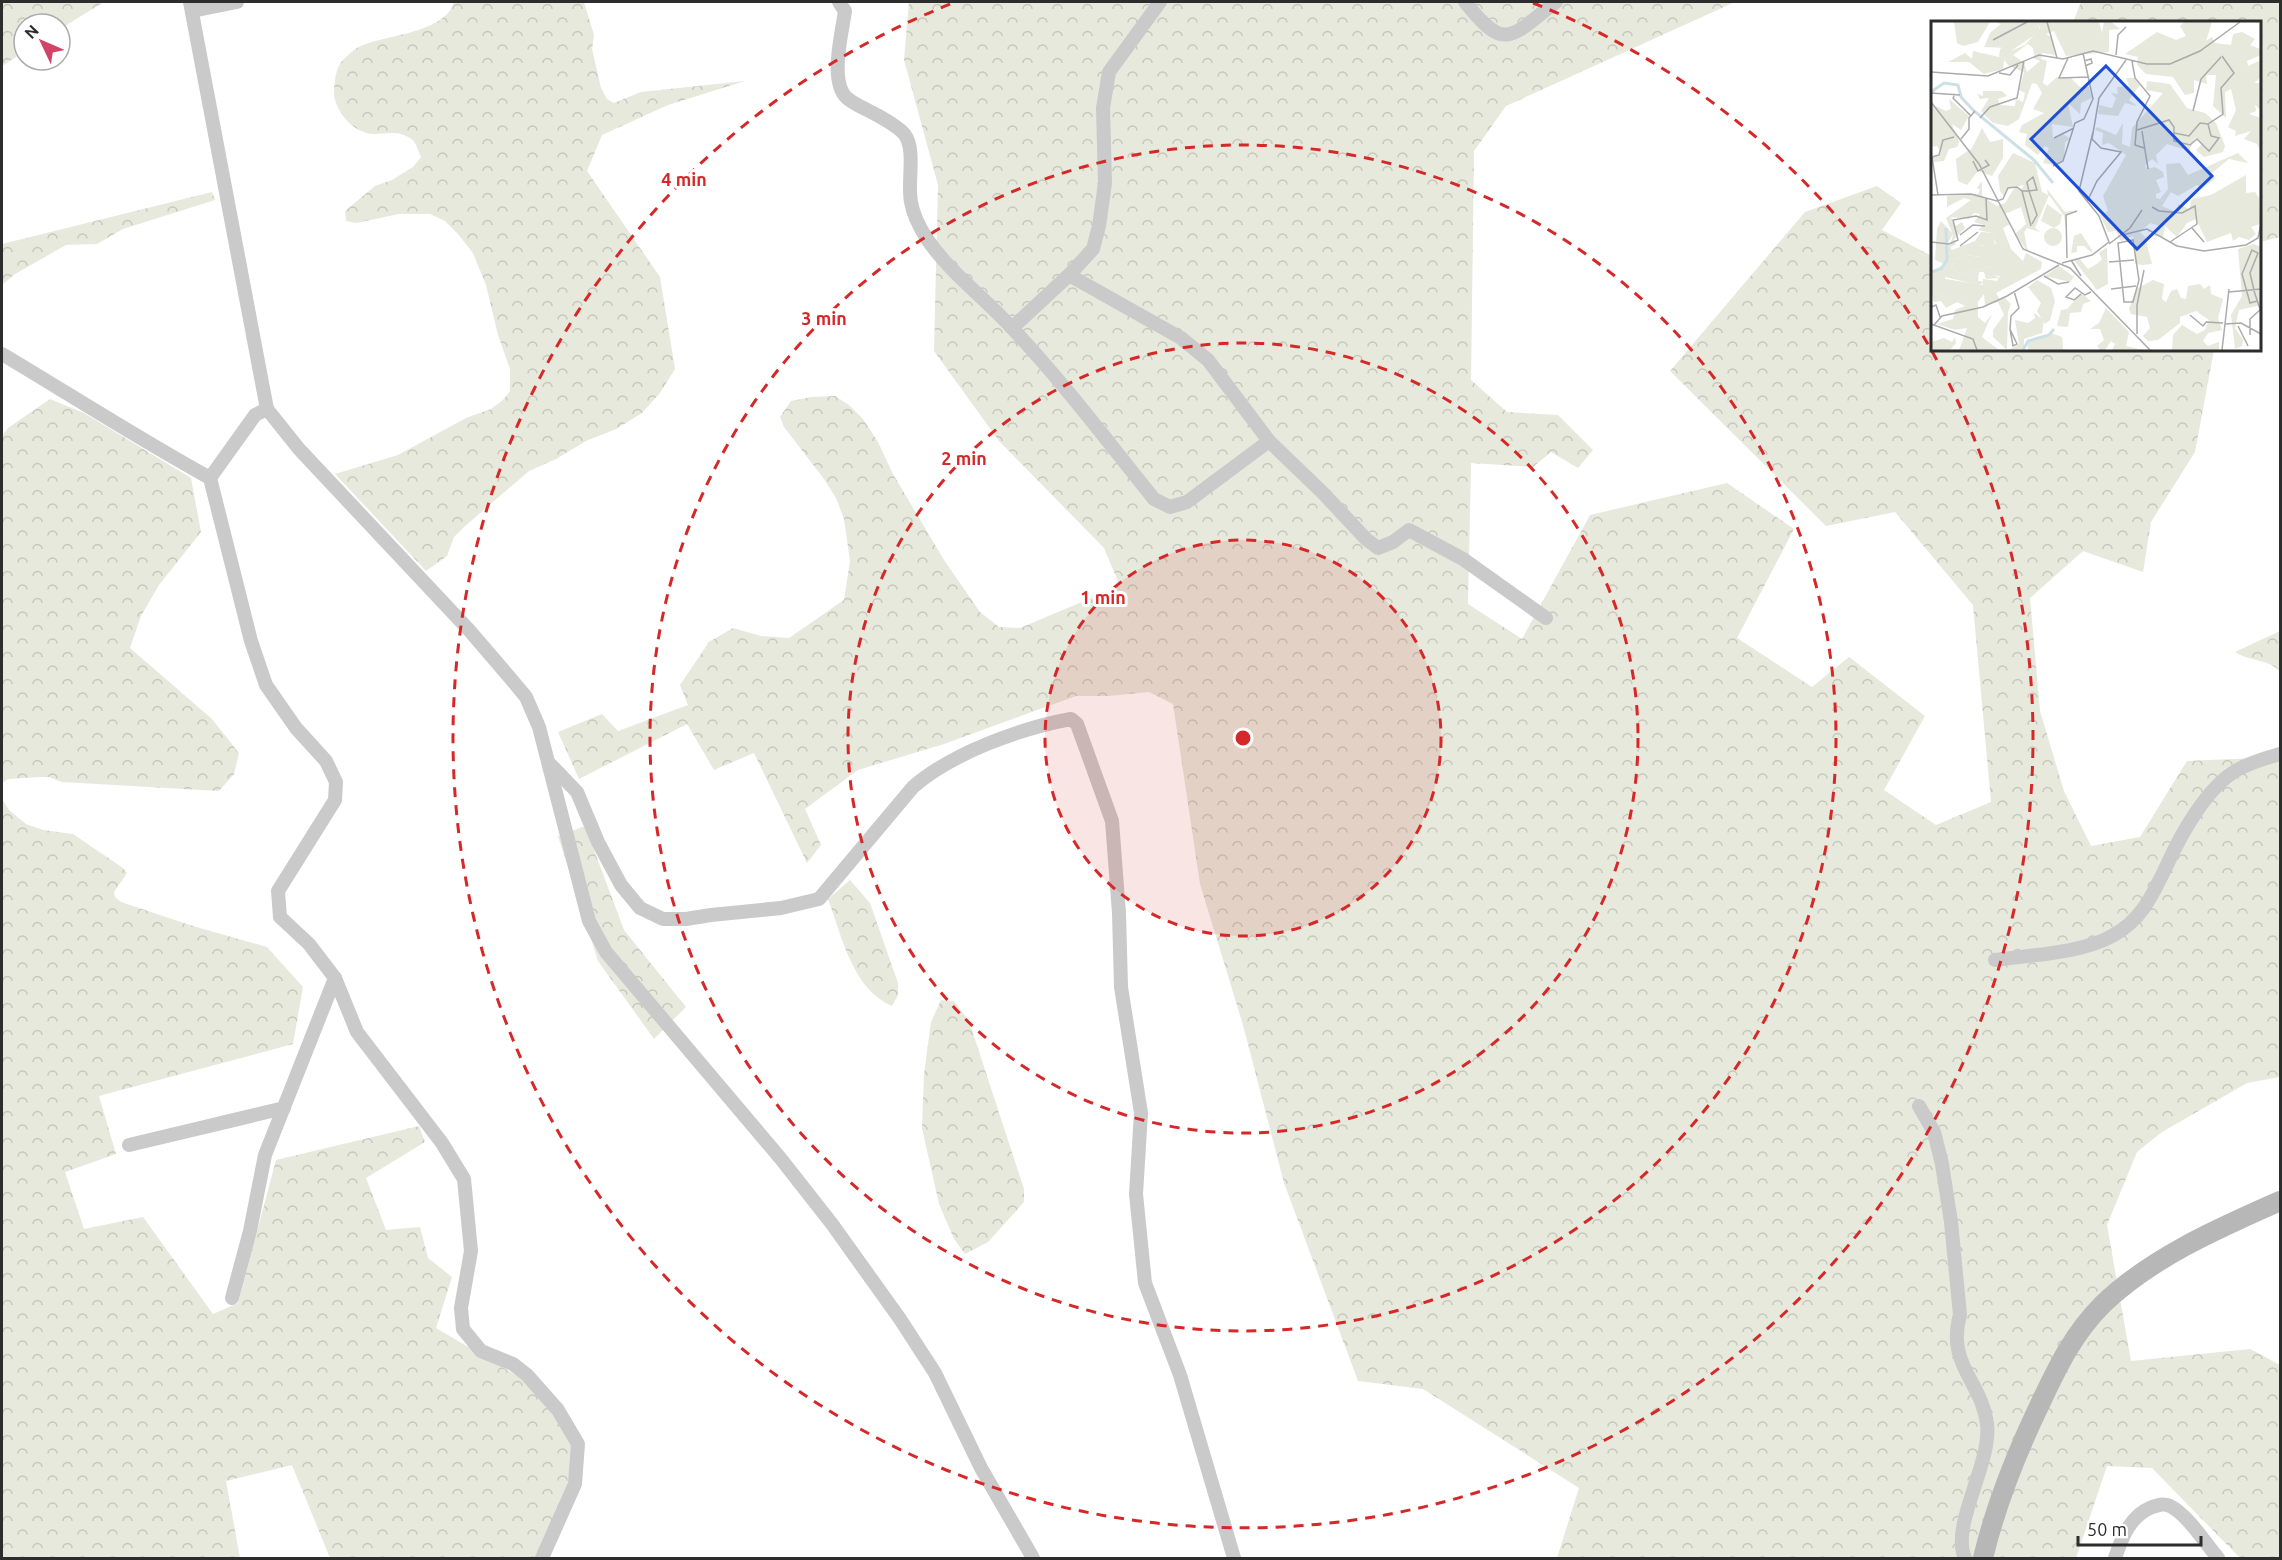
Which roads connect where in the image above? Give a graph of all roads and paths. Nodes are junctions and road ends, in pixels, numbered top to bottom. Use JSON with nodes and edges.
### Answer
{"nodes":[{"id":1,"x":237,"y":2,"type":"edge"},
{"id":2,"x":839,"y":2,"type":"edge"},
{"id":3,"x":1160,"y":2,"type":"edge"},
{"id":4,"x":1465,"y":2,"type":"edge"},
{"id":5,"x":1556,"y":2,"type":"edge"},
{"id":6,"x":191,"y":6,"type":"edge"},
{"id":7,"x":1069,"y":275,"type":"junction"},
{"id":8,"x":1012,"y":328,"type":"junction"},
{"id":9,"x":4,"y":359,"type":"edge"},
{"id":10,"x":267,"y":409,"type":"junction"},
{"id":11,"x":1269,"y":441,"type":"junction"},
{"id":12,"x":210,"y":478,"type":"junction"},
{"id":13,"x":1546,"y":618,"type":"dead end"},
{"id":14,"x":2280,"y":754,"type":"edge"},
{"id":15,"x":549,"y":763,"type":"junction"},
{"id":16,"x":1995,"y":960,"type":"dead end"},
{"id":17,"x":335,"y":978,"type":"junction"},
{"id":18,"x":1920,"y":1106,"type":"dead end"},
{"id":19,"x":284,"y":1108,"type":"junction"},
{"id":20,"x":129,"y":1145,"type":"dead end"},
{"id":21,"x":2280,"y":1201,"type":"edge"},
{"id":22,"x":232,"y":1298,"type":"dead end"},
{"id":23,"x":543,"y":1558,"type":"edge"},
{"id":24,"x":1033,"y":1558,"type":"edge"},
{"id":25,"x":1234,"y":1558,"type":"edge"},
{"id":26,"x":1965,"y":1558,"type":"edge"},
{"id":27,"x":1983,"y":1558,"type":"edge"},
{"id":28,"x":2115,"y":1558,"type":"edge"},
{"id":29,"x":2218,"y":1558,"type":"edge"}],
"edges":[{"from":1,"to":6,"type":"street"},
{"from":2,"to":8,"type":"street"},
{"from":3,"to":7,"type":"street"},
{"from":4,"to":5,"type":"street"},
{"from":6,"to":10,"type":"street"},
{"from":7,"to":8,"type":"street"},
{"from":7,"to":11,"type":"street"},
{"from":8,"to":11,"type":"street"},
{"from":9,"to":12,"type":"street"},
{"from":10,"to":12,"type":"street"},
{"from":10,"to":15,"type":"street"},
{"from":11,"to":13,"type":"street"},
{"from":12,"to":17,"type":"street"},
{"from":14,"to":16,"type":"street"},
{"from":15,"to":24,"type":"street"},
{"from":15,"to":25,"type":"street"},
{"from":17,"to":19,"type":"street"},
{"from":17,"to":23,"type":"street"},
{"from":18,"to":26,"type":"street"},
{"from":19,"to":20,"type":"street"},
{"from":19,"to":22,"type":"street"},
{"from":21,"to":27,"type":"street"},
{"from":28,"to":29,"type":"street"}]}
